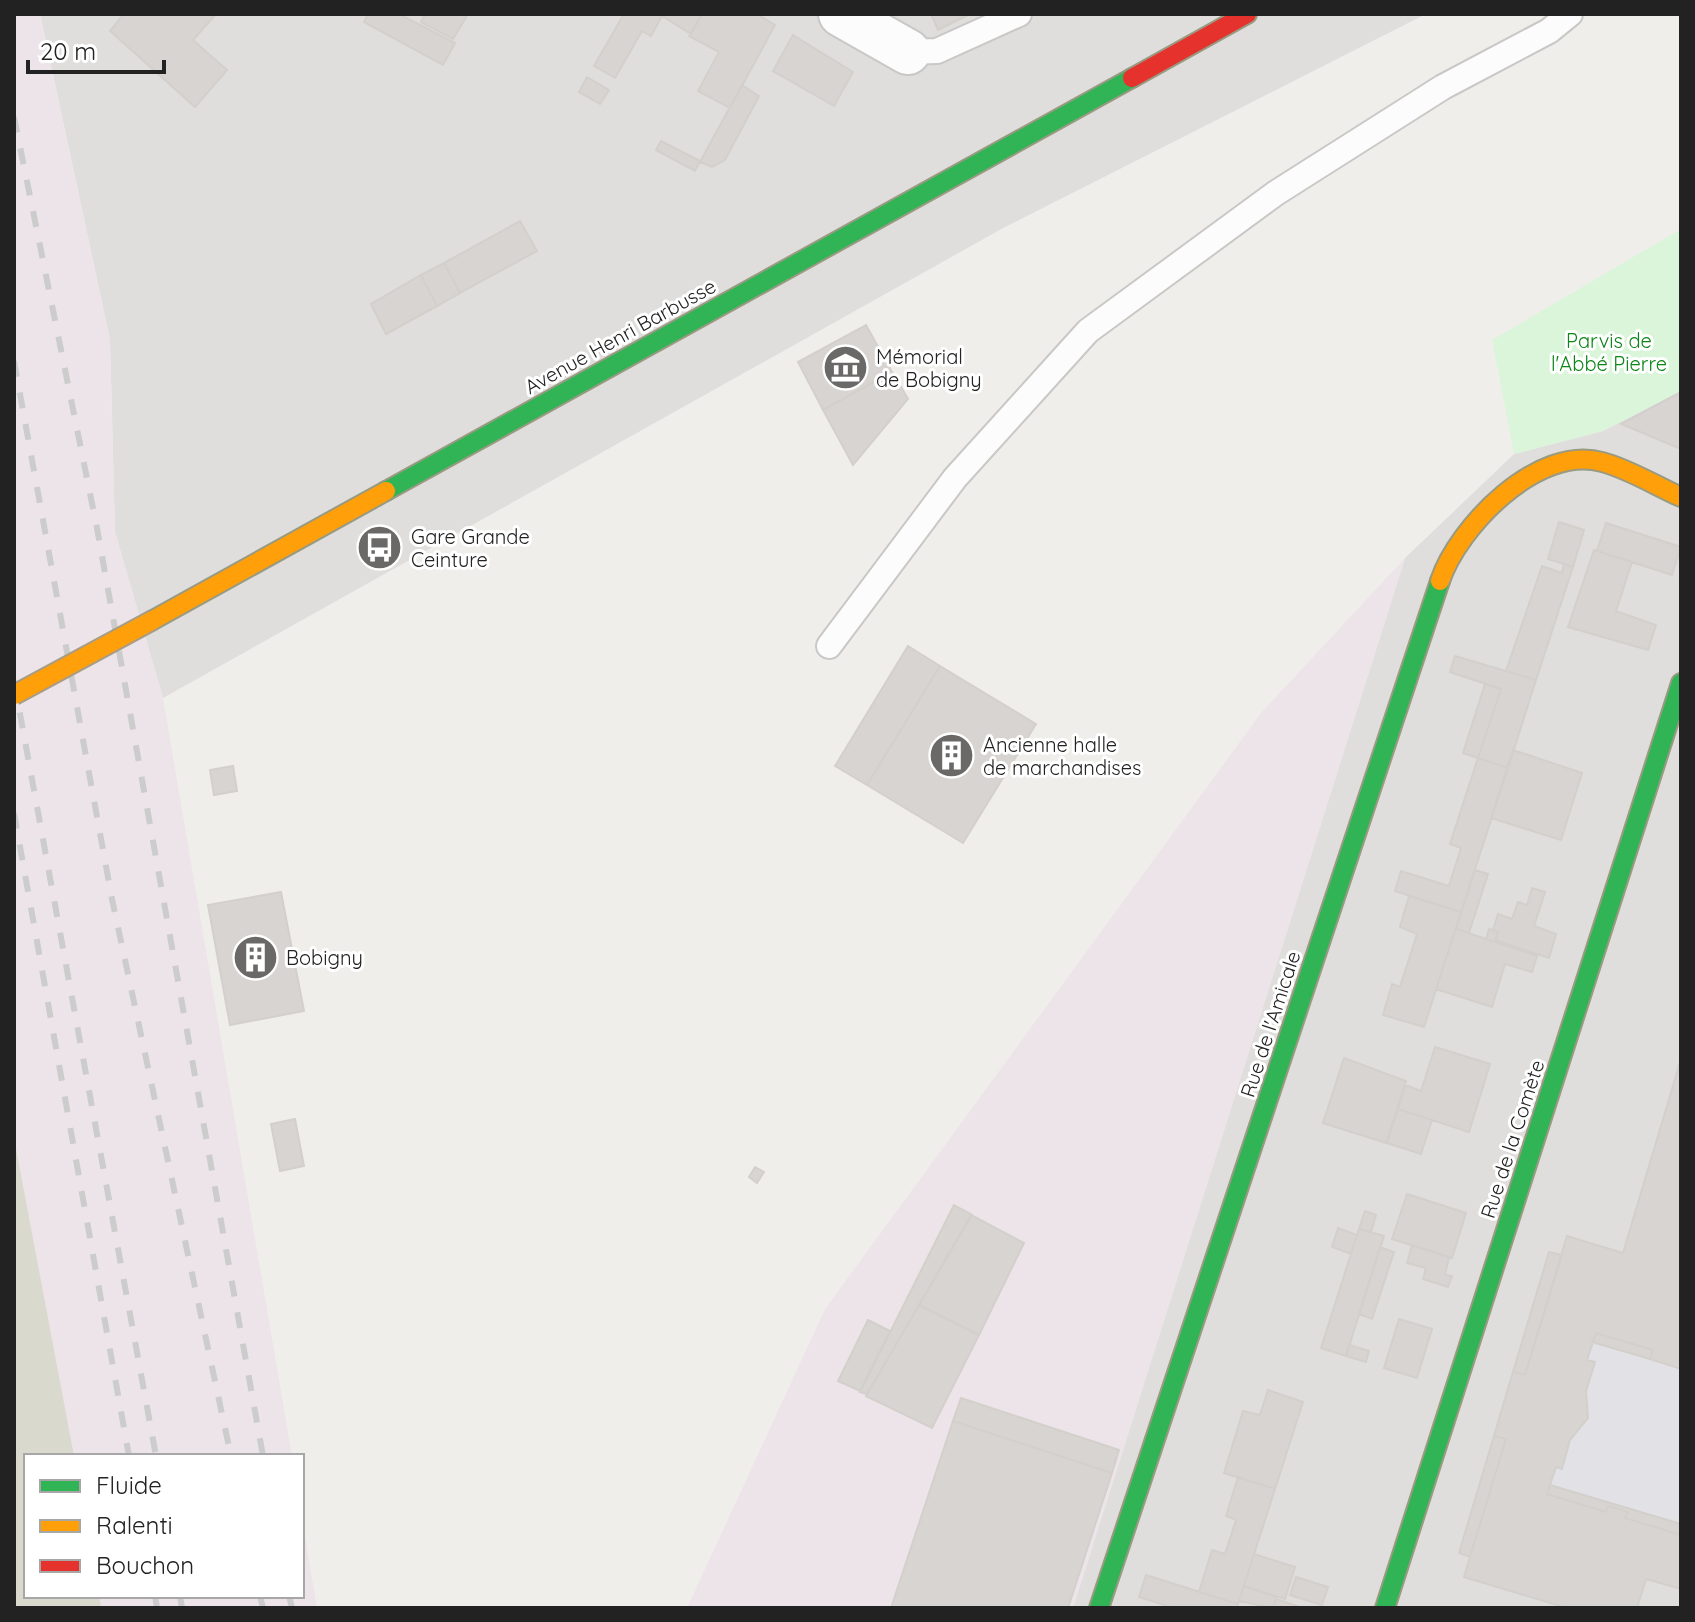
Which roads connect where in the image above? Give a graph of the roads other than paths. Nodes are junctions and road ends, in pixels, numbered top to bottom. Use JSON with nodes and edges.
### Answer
{"nodes":[{"id":1,"x":841,"y":14,"type":"edge"},
{"id":2,"x":1019,"y":14,"type":"edge"},
{"id":3,"x":1247,"y":14,"type":"edge"},
{"id":4,"x":1570,"y":14,"type":"edge"},
{"id":5,"x":908,"y":52,"type":"joint"},
{"id":6,"x":1681,"y":497,"type":"edge"},
{"id":7,"x":829,"y":646,"type":"dead end"},
{"id":8,"x":1681,"y":683,"type":"edge"},
{"id":9,"x":14,"y":695,"type":"edge"},
{"id":10,"x":1099,"y":1608,"type":"edge"},
{"id":11,"x":1385,"y":1608,"type":"edge"}],
"edges":[{"from":1,"to":5,"type":"street"},
{"from":2,"to":5,"type":"lane"},
{"from":3,"to":9,"type":"street","name":"Avenue Henri Barbusse","bridge":true},
{"from":4,"to":7,"type":"lane"},
{"from":6,"to":10,"type":"street","name":"Rue de l'Amicale"},
{"from":8,"to":11,"type":"street","name":"Rue de la Comète"}]}
